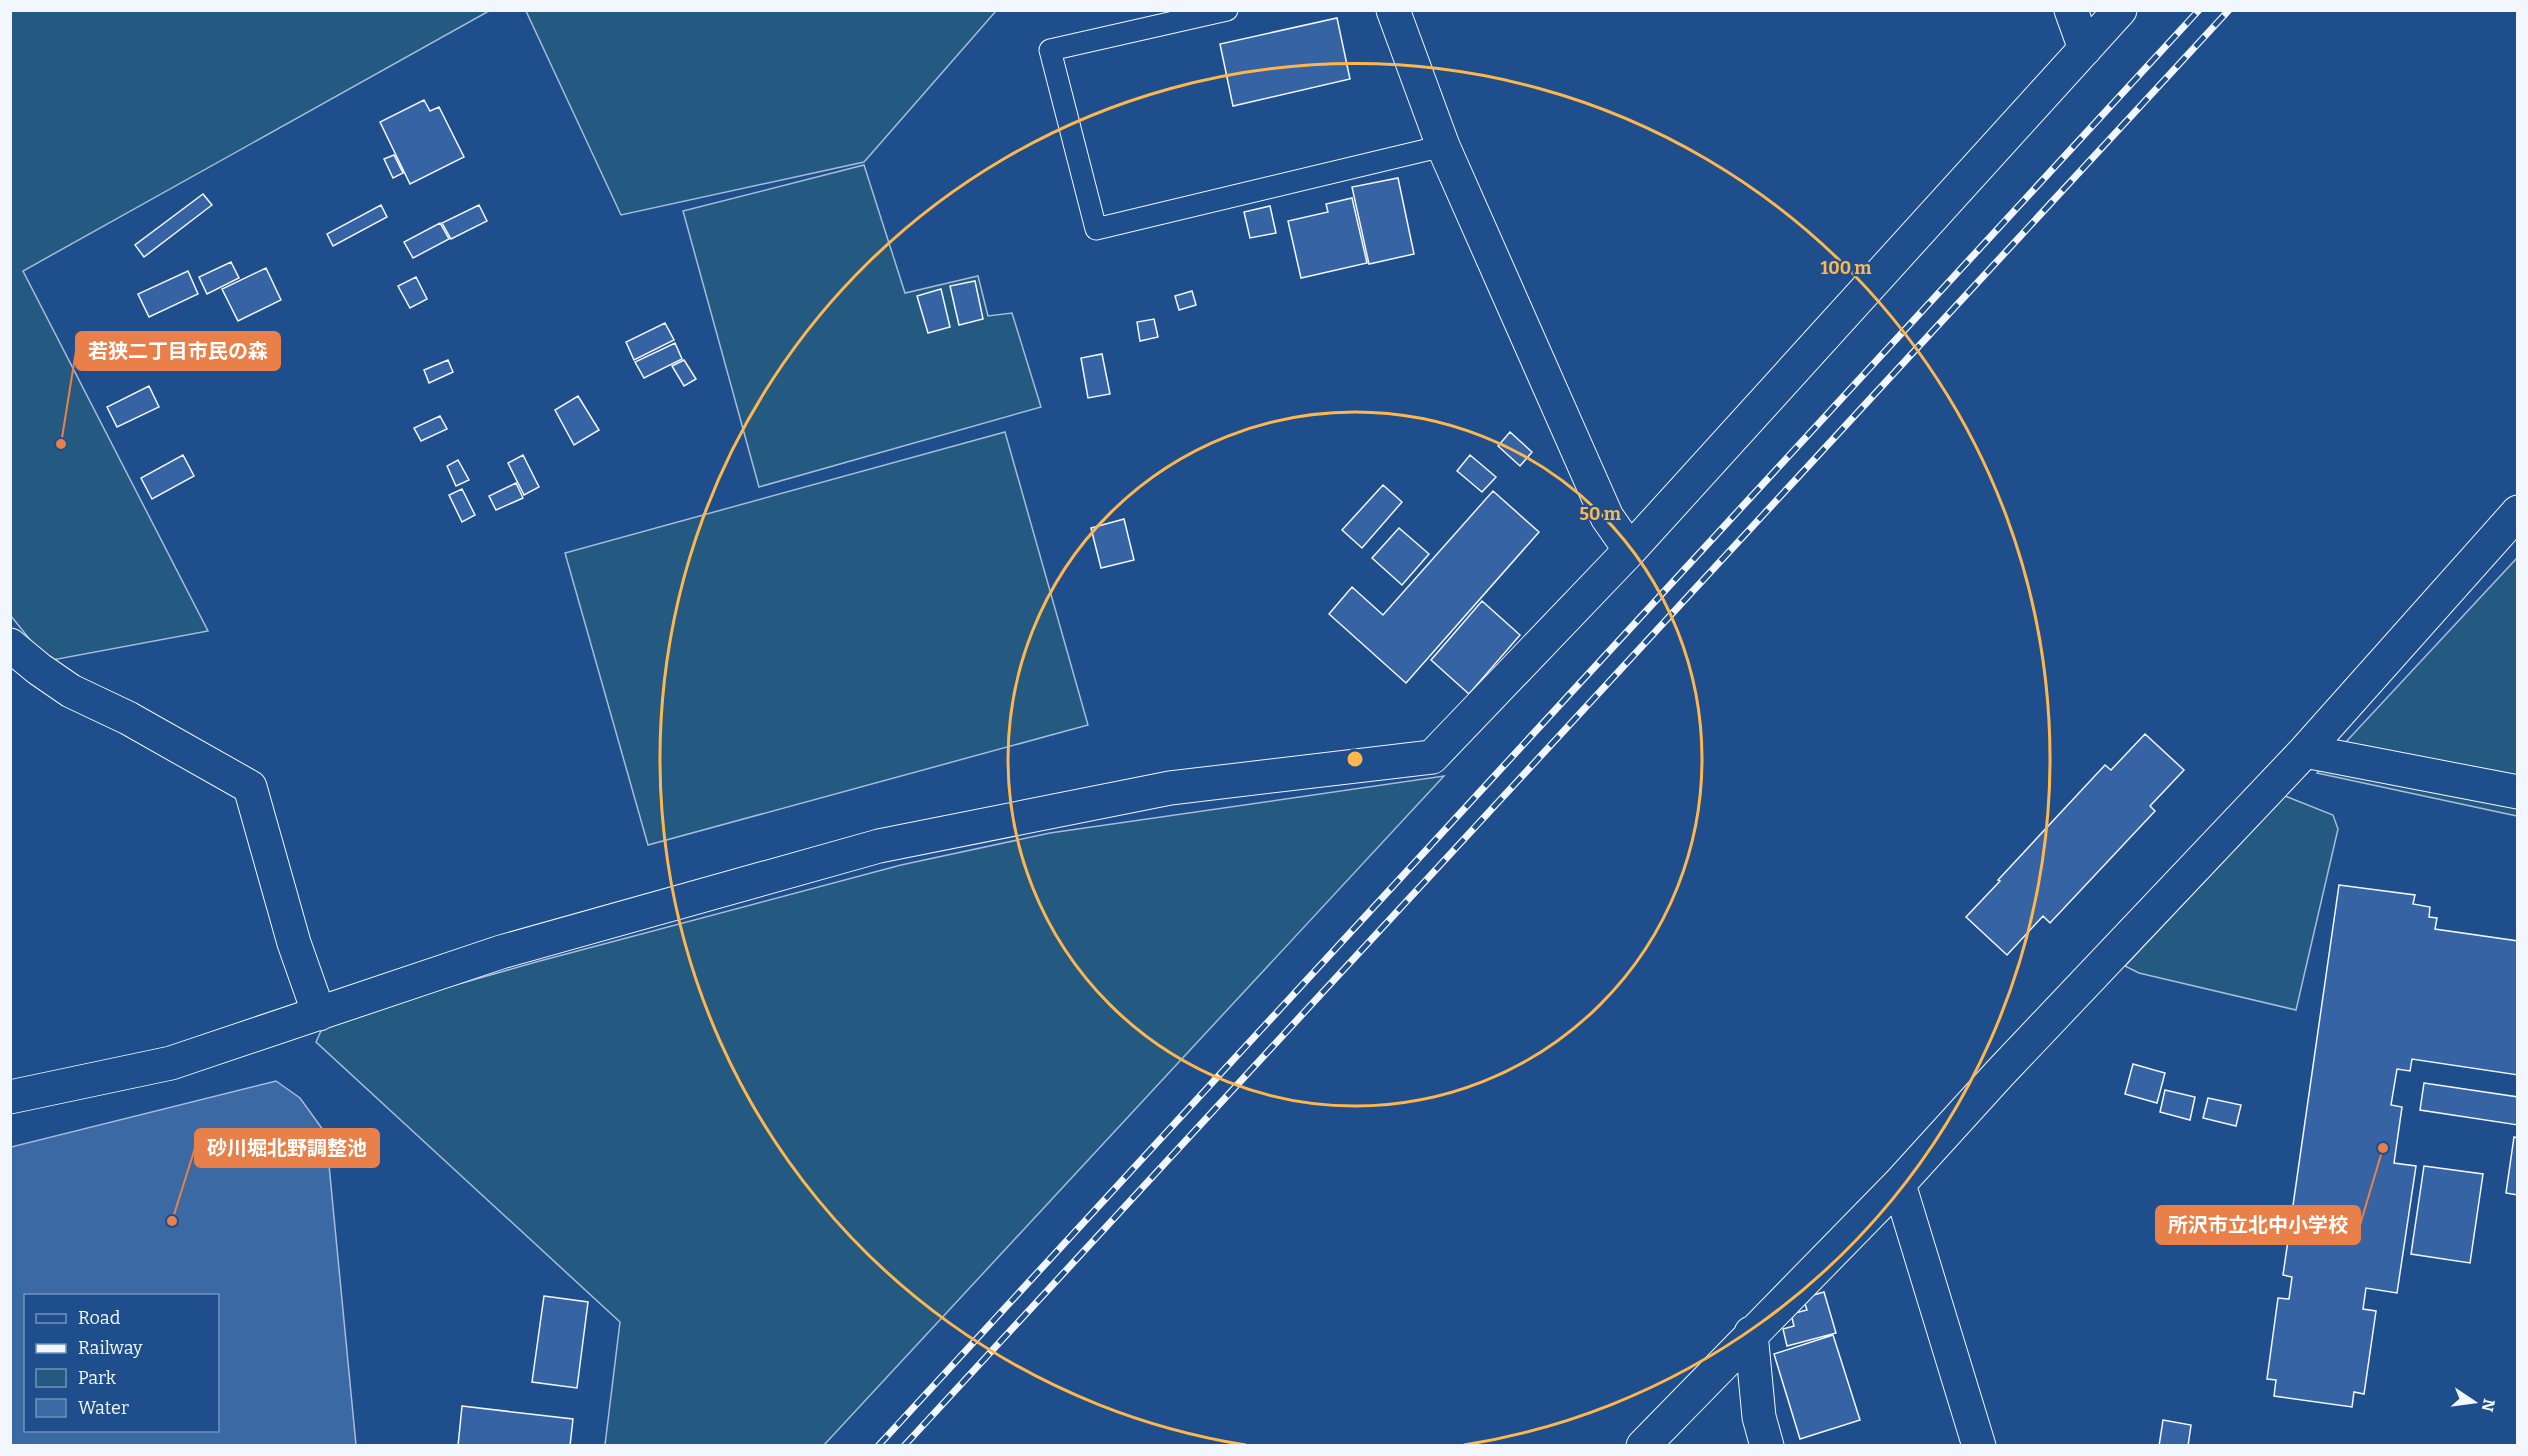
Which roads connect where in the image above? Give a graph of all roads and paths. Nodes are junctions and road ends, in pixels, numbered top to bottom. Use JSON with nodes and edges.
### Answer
{"nodes":[{"id":1,"x":1227,"y":10,"type":"edge"},
{"id":2,"x":1393,"y":10,"type":"edge"},
{"id":3,"x":2071,"y":10,"type":"edge"},
{"id":4,"x":2120,"y":10,"type":"edge"},
{"id":5,"x":2085,"y":49,"type":"junction"},
{"id":6,"x":1443,"y":146,"type":"junction"},
{"id":7,"x":2517,"y":512,"type":"edge"},
{"id":8,"x":1630,"y":550,"type":"junction"},
{"id":9,"x":10,"y":645,"type":"edge"},
{"id":10,"x":2305,"y":751,"type":"junction"},
{"id":11,"x":2517,"y":792,"type":"edge"},
{"id":12,"x":319,"y":1014,"type":"junction"},
{"id":13,"x":10,"y":1097,"type":"edge"},
{"id":14,"x":1899,"y":1184,"type":"junction"},
{"id":15,"x":1751,"y":1332,"type":"junction"},
{"id":16,"x":1643,"y":1446,"type":"edge"},
{"id":17,"x":1767,"y":1446,"type":"edge"},
{"id":18,"x":1979,"y":1446,"type":"edge"}],
"edges":[{"from":1,"to":6,"type":"lane"},
{"from":2,"to":6,"type":"street"},
{"from":3,"to":5,"type":"street"},
{"from":4,"to":5,"type":"street"},
{"from":5,"to":8,"type":"street"},
{"from":6,"to":8,"type":"street"},
{"from":7,"to":10,"type":"street"},
{"from":8,"to":12,"type":"street"},
{"from":9,"to":12,"type":"street"},
{"from":10,"to":11,"type":"street"},
{"from":10,"to":14,"type":"street"},
{"from":12,"to":13,"type":"street"},
{"from":14,"to":15,"type":"street"},
{"from":14,"to":18,"type":"street"},
{"from":15,"to":16,"type":"street"},
{"from":15,"to":17,"type":"street"}]}
